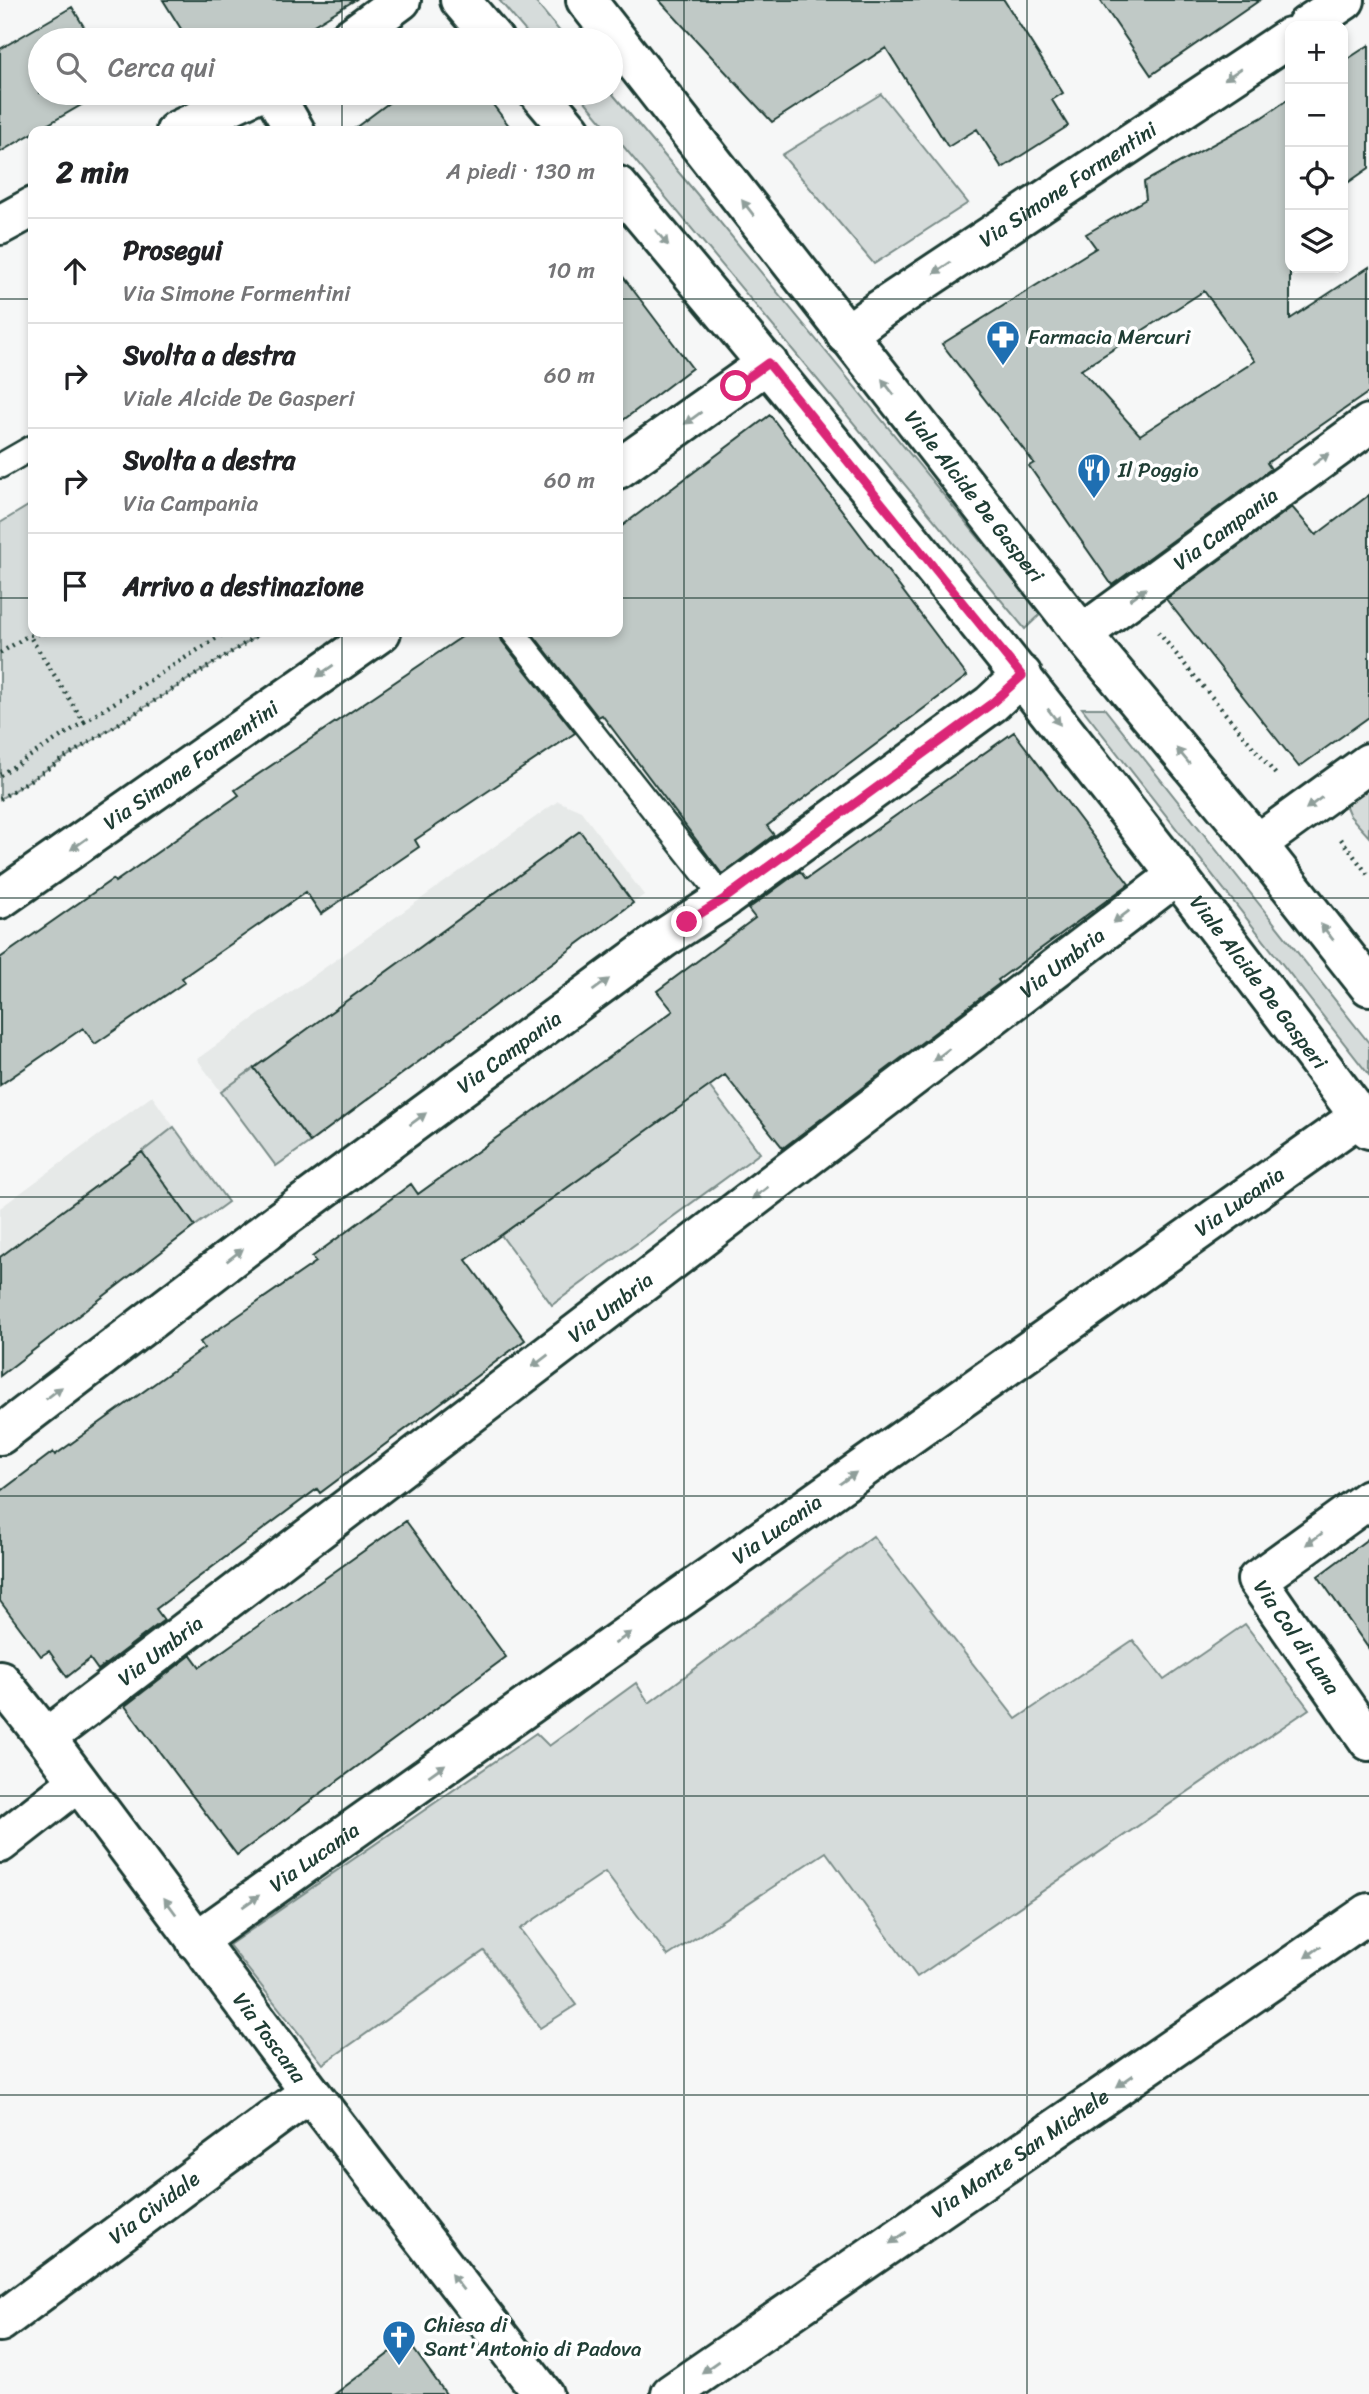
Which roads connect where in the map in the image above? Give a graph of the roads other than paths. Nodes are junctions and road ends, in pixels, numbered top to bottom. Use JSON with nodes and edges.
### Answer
{"nodes":[{"id":1,"x":401,"y":0,"type":"edge"},
{"id":2,"x":460,"y":0,"type":"edge"},
{"id":3,"x":586,"y":0,"type":"edge"},
{"id":4,"x":1345,"y":0,"type":"edge"},
{"id":5,"x":1314,"y":21,"type":"edge"},
{"id":6,"x":363,"y":28,"type":"edge"},
{"id":7,"x":484,"y":28,"type":"edge"},
{"id":8,"x":608,"y":28,"type":"edge"},
{"id":9,"x":1285,"y":40,"type":"edge"},
{"id":10,"x":623,"y":48,"type":"edge"},
{"id":11,"x":231,"y":105,"type":"edge"},
{"id":12,"x":280,"y":105,"type":"edge"},
{"id":13,"x":549,"y":105,"type":"edge"},
{"id":14,"x":187,"y":126,"type":"edge"},
{"id":15,"x":292,"y":126,"type":"edge"},
{"id":16,"x":567,"y":126,"type":"edge"},
{"id":17,"x":623,"y":192,"type":"edge"},
{"id":18,"x":28,"y":209,"type":"edge"},
{"id":19,"x":0,"y":225,"type":"edge"},
{"id":20,"x":846,"y":335,"type":"junction"},
{"id":21,"x":768,"y":363,"type":"junction"},
{"id":22,"x":1369,"y":424,"type":"edge"},
{"id":23,"x":28,"y":450,"type":"edge"},
{"id":24,"x":623,"y":464,"type":"edge"},
{"id":25,"x":0,"y":466,"type":"edge"},
{"id":26,"x":1082,"y":634,"type":"junction"},
{"id":27,"x":374,"y":637,"type":"edge"},
{"id":28,"x":517,"y":637,"type":"edge"},
{"id":29,"x":1022,"y":676,"type":"junction"},
{"id":30,"x":1369,"y":763,"type":"edge"},
{"id":31,"x":1257,"y":844,"type":"junction"},
{"id":32,"x":1176,"y":876,"type":"junction"},
{"id":33,"x":0,"y":899,"type":"edge"},
{"id":34,"x":724,"y":899,"type":"junction"},
{"id":35,"x":1369,"y":986,"type":"edge"},
{"id":36,"x":1364,"y":1123,"type":"edge"},
{"id":37,"x":0,"y":1435,"type":"edge"},
{"id":38,"x":1369,"y":1499,"type":"edge"},
{"id":39,"x":0,"y":1680,"type":"edge"},
{"id":40,"x":46,"y":1738,"type":"junction"},
{"id":41,"x":1369,"y":1741,"type":"edge"},
{"id":42,"x":78,"y":1782,"type":"junction"},
{"id":43,"x":0,"y":1843,"type":"edge"},
{"id":44,"x":1369,"y":1913,"type":"edge"},
{"id":45,"x":196,"y":1941,"type":"junction"},
{"id":46,"x":310,"y":2092,"type":"junction"},
{"id":47,"x":0,"y":2322,"type":"edge"},
{"id":48,"x":544,"y":2394,"type":"edge"},
{"id":49,"x":671,"y":2394,"type":"edge"}],
"edges":[{"from":1,"to":6,"type":"street"},
{"from":2,"to":7,"type":"street"},
{"from":8,"to":3,"type":"street","name":"Viale Alcide De Gasperi","one_way":true},
{"from":4,"to":5,"type":"street"},
{"from":9,"to":20,"type":"street","name":"Via Simone Formentini","one_way":true},
{"from":20,"to":10,"type":"street","name":"Viale Alcide De Gasperi","one_way":true},
{"from":11,"to":14,"type":"street"},
{"from":12,"to":15,"type":"street"},
{"from":13,"to":16,"type":"street"},
{"from":17,"to":21,"type":"street","name":"Viale Alcide De Gasperi","one_way":true},
{"from":18,"to":19,"type":"street"},
{"from":26,"to":20,"type":"street","name":"Viale Alcide De Gasperi","one_way":true},
{"from":21,"to":24,"type":"street","one_way":true},
{"from":21,"to":29,"type":"street","name":"Viale Alcide De Gasperi"},
{"from":26,"to":22,"type":"street","name":"Via Campania","one_way":true},
{"from":23,"to":25,"type":"lane"},
{"from":31,"to":26,"type":"street","name":"Viale Alcide De Gasperi","one_way":true},
{"from":27,"to":33,"type":"street","name":"Via Simone Formentini","one_way":true},
{"from":28,"to":34,"type":"lane"},
{"from":29,"to":32,"type":"street","name":"Viale Alcide De Gasperi","one_way":true},
{"from":29,"to":34,"type":"street","name":"Via Campania"},
{"from":30,"to":31,"type":"street","one_way":true},
{"from":35,"to":31,"type":"street","name":"Viale Alcide De Gasperi","one_way":true},
{"from":32,"to":36,"type":"street","name":"Viale Alcide De Gasperi"},
{"from":32,"to":40,"type":"street","name":"Via Umbria","one_way":true},
{"from":37,"to":34,"type":"street","name":"Via Campania","one_way":true},
{"from":45,"to":36,"type":"street","name":"Via Lucania","one_way":true},
{"from":38,"to":41,"type":"street","name":"Via Col di Lana","one_way":true},
{"from":39,"to":40,"type":"street","name":"Via Toscana"},
{"from":40,"to":42,"type":"street","name":"Via Toscana"},
{"from":42,"to":43,"type":"street"},
{"from":45,"to":42,"type":"street","name":"Via Toscana","one_way":true},
{"from":44,"to":49,"type":"street","name":"Via Monte San Michele","one_way":true},
{"from":45,"to":46,"type":"street","name":"Via Toscana"},
{"from":46,"to":47,"type":"street","name":"Via Cividale"},
{"from":48,"to":46,"type":"street","name":"Via Toscana","one_way":true}]}
